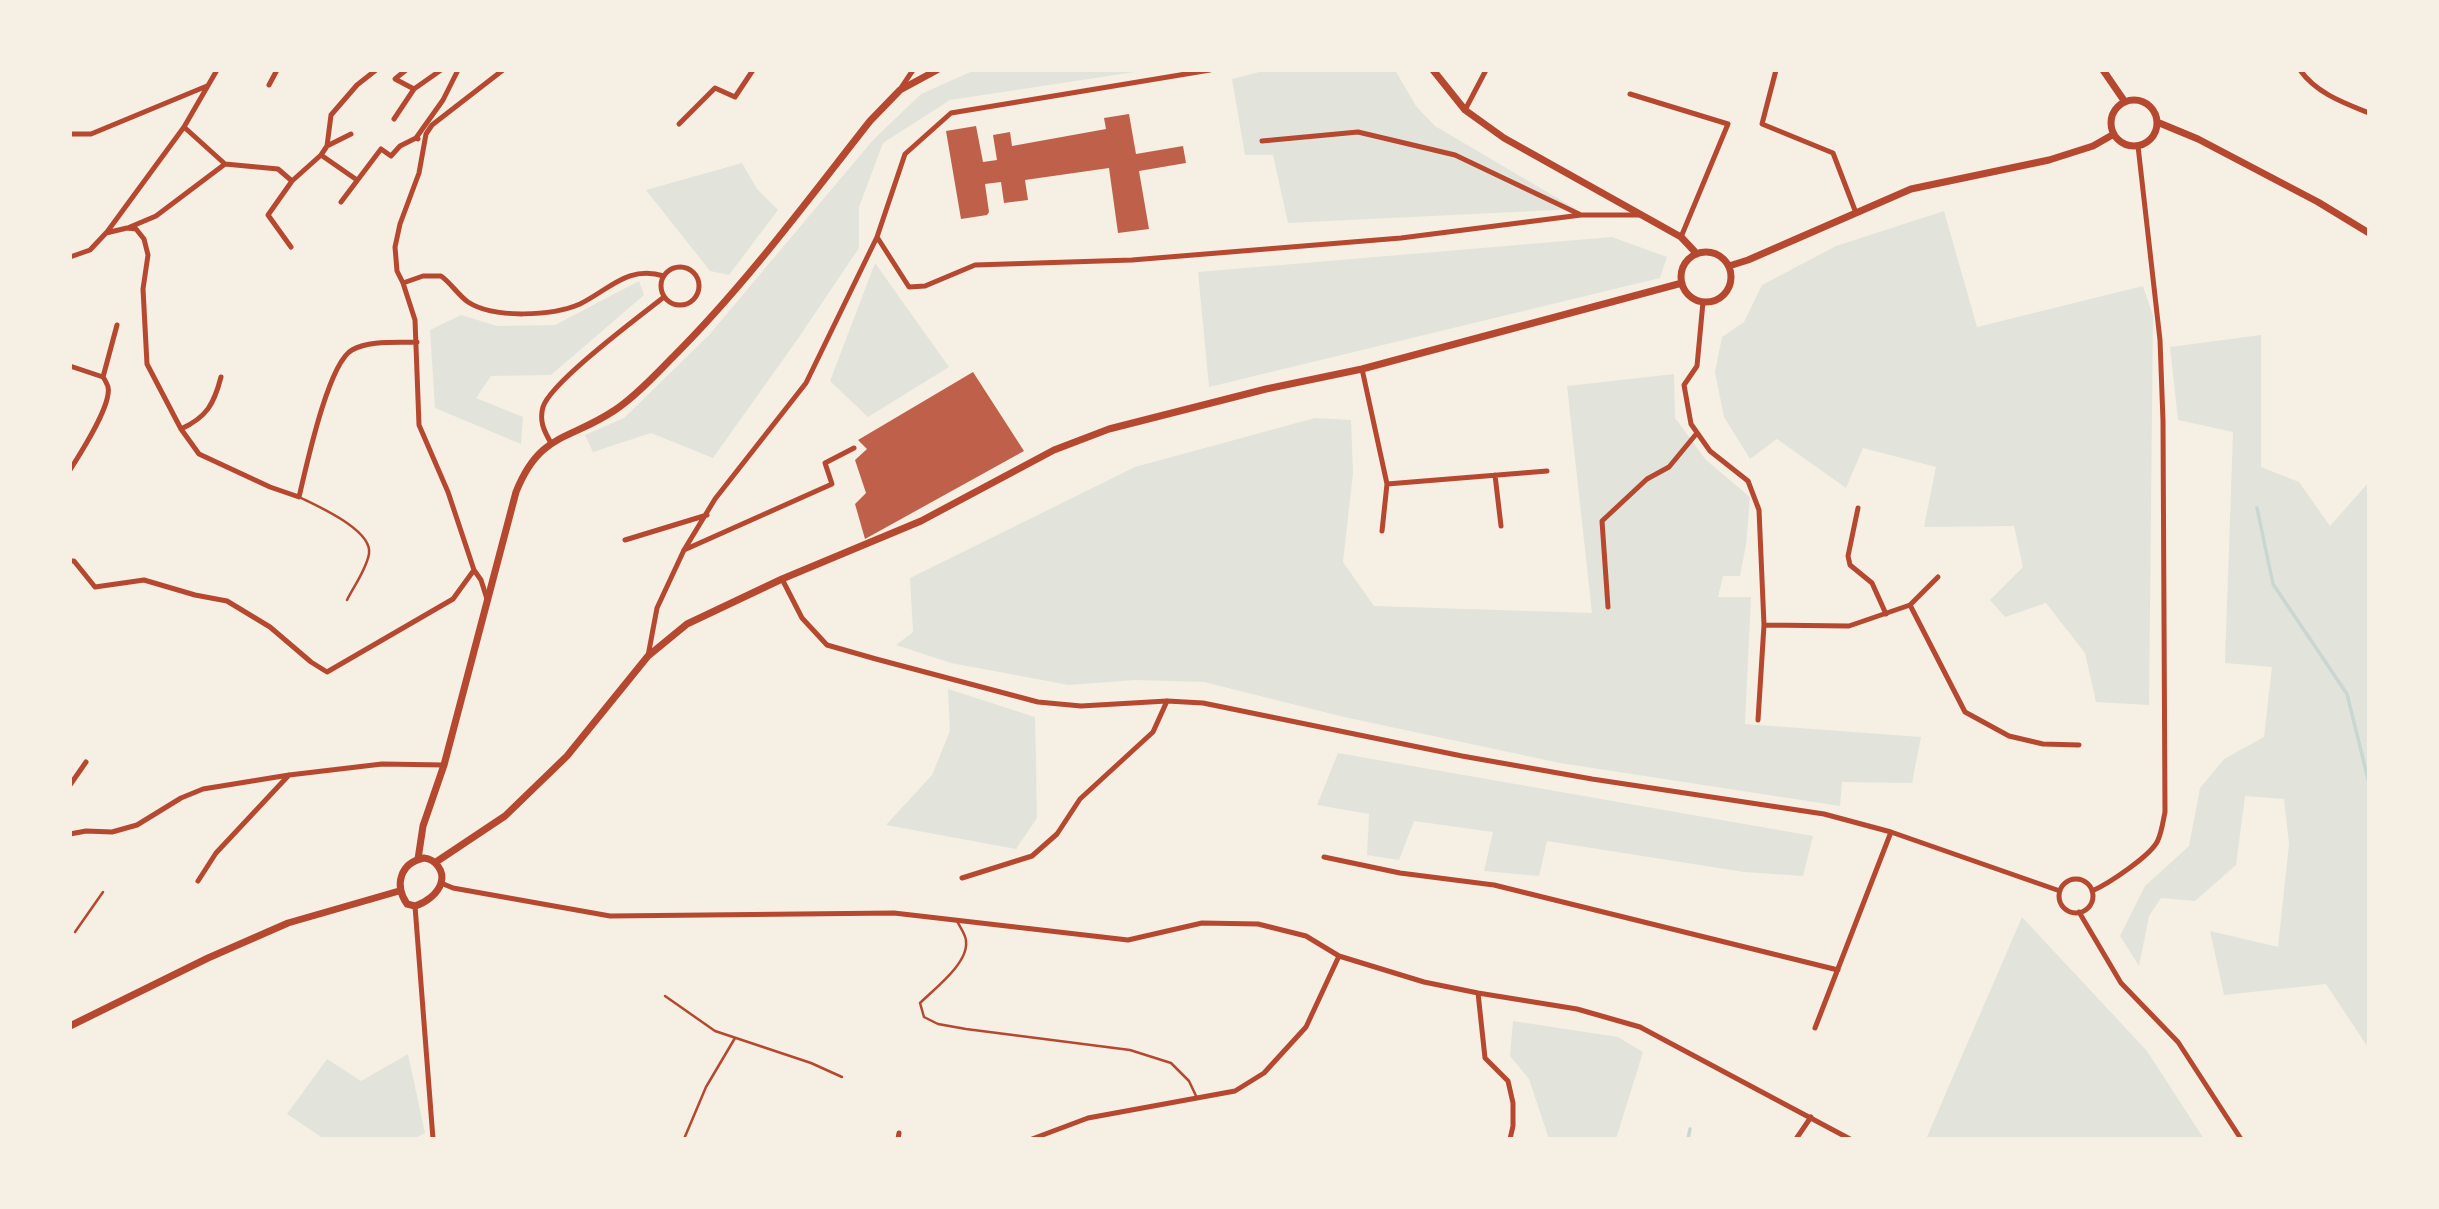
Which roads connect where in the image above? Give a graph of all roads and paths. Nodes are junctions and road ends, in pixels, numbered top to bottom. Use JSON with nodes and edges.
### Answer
{"nodes":[{"id":1,"x":217,"y":70,"type":"edge"},
{"id":2,"x":277,"y":70,"type":"edge"},
{"id":3,"x":376,"y":70,"type":"edge"},
{"id":4,"x":406,"y":70,"type":"edge"},
{"id":5,"x":441,"y":70,"type":"edge"},
{"id":6,"x":458,"y":70,"type":"edge"},
{"id":7,"x":503,"y":70,"type":"edge"},
{"id":8,"x":753,"y":70,"type":"edge"},
{"id":9,"x":913,"y":70,"type":"edge"},
{"id":10,"x":937,"y":70,"type":"edge"},
{"id":11,"x":1210,"y":70,"type":"edge"},
{"id":12,"x":1433,"y":70,"type":"edge"},
{"id":13,"x":1486,"y":70,"type":"edge"},
{"id":14,"x":1776,"y":70,"type":"edge"},
{"id":15,"x":2103,"y":70,"type":"edge"},
{"id":16,"x":2300,"y":70,"type":"edge"},
{"id":17,"x":270,"y":85,"type":"dead end"},
{"id":18,"x":206,"y":86,"type":"junction"},
{"id":19,"x":414,"y":89,"type":"junction"},
{"id":20,"x":900,"y":90,"type":"junction"},
{"id":21,"x":1630,"y":94,"type":"dead end"},
{"id":22,"x":2125,"y":102,"type":"junction"},
{"id":23,"x":1465,"y":110,"type":"junction"},
{"id":24,"x":2369,"y":113,"type":"edge"},
{"id":25,"x":394,"y":119,"type":"dead end"},
{"id":26,"x":2157,"y":122,"type":"junction"},
{"id":27,"x":678,"y":124,"type":"dead end"},
{"id":28,"x":184,"y":127,"type":"junction"},
{"id":29,"x":70,"y":134,"type":"edge"},
{"id":30,"x":351,"y":134,"type":"dead end"},
{"id":31,"x":2114,"y":134,"type":"junction"},
{"id":32,"x":416,"y":138,"type":"junction"},
{"id":33,"x":1262,"y":141,"type":"dead end"},
{"id":34,"x":424,"y":143,"type":"junction"},
{"id":35,"x":327,"y":146,"type":"junction"},
{"id":36,"x":2138,"y":146,"type":"junction"},
{"id":37,"x":321,"y":155,"type":"junction"},
{"id":38,"x":225,"y":164,"type":"junction"},
{"id":39,"x":357,"y":180,"type":"junction"},
{"id":40,"x":292,"y":181,"type":"junction"},
{"id":41,"x":341,"y":202,"type":"dead end"},
{"id":42,"x":1856,"y":213,"type":"junction"},
{"id":43,"x":1581,"y":215,"type":"junction"},
{"id":44,"x":1640,"y":215,"type":"junction"},
{"id":45,"x":127,"y":228,"type":"junction"},
{"id":46,"x":106,"y":233,"type":"junction"},
{"id":47,"x":2369,"y":233,"type":"edge"},
{"id":48,"x":877,"y":237,"type":"junction"},
{"id":49,"x":1681,"y":237,"type":"junction"},
{"id":50,"x":291,"y":247,"type":"dead end"},
{"id":51,"x":1697,"y":254,"type":"junction"},
{"id":52,"x":70,"y":257,"type":"edge"},
{"id":53,"x":1728,"y":265,"type":"junction"},
{"id":54,"x":664,"y":276,"type":"junction"},
{"id":55,"x":403,"y":283,"type":"junction"},
{"id":56,"x":1682,"y":283,"type":"junction"},
{"id":57,"x":664,"y":297,"type":"junction"},
{"id":58,"x":1703,"y":302,"type":"junction"},
{"id":59,"x":117,"y":325,"type":"dead end"},
{"id":60,"x":417,"y":342,"type":"junction"},
{"id":61,"x":70,"y":366,"type":"edge"},
{"id":62,"x":1362,"y":369,"type":"junction"},
{"id":63,"x":103,"y":377,"type":"junction"},
{"id":64,"x":221,"y":377,"type":"dead end"},
{"id":65,"x":181,"y":429,"type":"junction"},
{"id":66,"x":1697,"y":433,"type":"junction"},
{"id":67,"x":551,"y":443,"type":"junction"},
{"id":68,"x":854,"y":448,"type":"dead end"},
{"id":69,"x":73,"y":461,"type":"edge"},
{"id":70,"x":70,"y":470,"type":"edge"},
{"id":71,"x":1547,"y":471,"type":"dead end"},
{"id":72,"x":1495,"y":475,"type":"junction"},
{"id":73,"x":1387,"y":484,"type":"junction"},
{"id":74,"x":299,"y":497,"type":"junction"},
{"id":75,"x":1858,"y":508,"type":"dead end"},
{"id":76,"x":706,"y":515,"type":"junction"},
{"id":77,"x":1501,"y":526,"type":"dead end"},
{"id":78,"x":1382,"y":531,"type":"dead end"},
{"id":79,"x":625,"y":540,"type":"dead end"},
{"id":80,"x":684,"y":550,"type":"junction"},
{"id":81,"x":70,"y":561,"type":"edge"},
{"id":82,"x":474,"y":570,"type":"junction"},
{"id":83,"x":1938,"y":577,"type":"dead end"},
{"id":84,"x":782,"y":579,"type":"junction"},
{"id":85,"x":347,"y":600,"type":"dead end"},
{"id":86,"x":488,"y":602,"type":"junction"},
{"id":87,"x":1910,"y":605,"type":"junction"},
{"id":88,"x":1608,"y":607,"type":"dead end"},
{"id":89,"x":1886,"y":614,"type":"junction"},
{"id":90,"x":1764,"y":625,"type":"junction"},
{"id":91,"x":648,"y":656,"type":"junction"},
{"id":92,"x":1167,"y":701,"type":"junction"},
{"id":93,"x":1758,"y":720,"type":"dead end"},
{"id":94,"x":2079,"y":745,"type":"dead end"},
{"id":95,"x":86,"y":762,"type":"dead end"},
{"id":96,"x":444,"y":765,"type":"junction"},
{"id":97,"x":289,"y":775,"type":"junction"},
{"id":98,"x":70,"y":785,"type":"edge"},
{"id":99,"x":1891,"y":832,"type":"junction"},
{"id":100,"x":70,"y":834,"type":"edge"},
{"id":101,"x":1324,"y":856,"type":"dead end"},
{"id":102,"x":418,"y":859,"type":"junction"},
{"id":103,"x":436,"y":862,"type":"junction"},
{"id":104,"x":962,"y":878,"type":"dead end"},
{"id":105,"x":198,"y":881,"type":"dead end"},
{"id":106,"x":441,"y":883,"type":"junction"},
{"id":107,"x":399,"y":891,"type":"junction"},
{"id":108,"x":2060,"y":891,"type":"junction"},
{"id":109,"x":2092,"y":891,"type":"junction"},
{"id":110,"x":103,"y":892,"type":"dead end"},
{"id":111,"x":415,"y":906,"type":"junction"},
{"id":112,"x":2079,"y":912,"type":"junction"},
{"id":113,"x":957,"y":920,"type":"junction"},
{"id":114,"x":75,"y":932,"type":"dead end"},
{"id":115,"x":1339,"y":956,"type":"junction"},
{"id":116,"x":1838,"y":970,"type":"junction"},
{"id":117,"x":1478,"y":993,"type":"junction"},
{"id":118,"x":665,"y":996,"type":"dead end"},
{"id":119,"x":70,"y":1026,"type":"edge"},
{"id":120,"x":1815,"y":1028,"type":"dead end"},
{"id":121,"x":735,"y":1038,"type":"junction"},
{"id":122,"x":842,"y":1077,"type":"dead end"},
{"id":123,"x":1197,"y":1098,"type":"junction"},
{"id":124,"x":1811,"y":1116,"type":"junction"},
{"id":125,"x":431,"y":1138,"type":"edge"},
{"id":126,"x":684,"y":1139,"type":"edge"},
{"id":127,"x":1032,"y":1139,"type":"edge"},
{"id":128,"x":1510,"y":1139,"type":"edge"},
{"id":129,"x":1796,"y":1139,"type":"edge"},
{"id":130,"x":1850,"y":1139,"type":"edge"},
{"id":131,"x":2241,"y":1139,"type":"edge"}],
"edges":[{"from":1,"to":18,"type":"street"},
{"from":2,"to":17,"type":"street"},
{"from":3,"to":35,"type":"street"},
{"from":4,"to":19,"type":"street"},
{"from":5,"to":19,"type":"street"},
{"from":6,"to":32,"type":"street"},
{"from":7,"to":34,"type":"street"},
{"from":8,"to":27,"type":"street"},
{"from":9,"to":20,"type":"street"},
{"from":10,"to":20,"type":"street"},
{"from":11,"to":48,"type":"street"},
{"from":12,"to":23,"type":"street"},
{"from":13,"to":23,"type":"street"},
{"from":14,"to":42,"type":"street"},
{"from":15,"to":22,"type":"street"},
{"from":16,"to":24,"type":"street"},
{"from":18,"to":28,"type":"street"},
{"from":18,"to":29,"type":"street"},
{"from":19,"to":25,"type":"street"},
{"from":20,"to":67,"type":"street"},
{"from":21,"to":49,"type":"street"},
{"from":22,"to":26,"type":"street"},
{"from":22,"to":31,"type":"street"},
{"from":23,"to":44,"type":"street"},
{"from":26,"to":36,"type":"street"},
{"from":26,"to":47,"type":"street"},
{"from":28,"to":38,"type":"street"},
{"from":28,"to":46,"type":"street"},
{"from":30,"to":35,"type":"street"},
{"from":31,"to":36,"type":"street"},
{"from":31,"to":42,"type":"street"},
{"from":32,"to":34,"type":"street"},
{"from":32,"to":39,"type":"street"},
{"from":33,"to":43,"type":"street"},
{"from":34,"to":55,"type":"street"},
{"from":35,"to":37,"type":"street"},
{"from":36,"to":109,"type":"street"},
{"from":37,"to":39,"type":"street"},
{"from":37,"to":40,"type":"street"},
{"from":38,"to":40,"type":"street"},
{"from":38,"to":45,"type":"street"},
{"from":39,"to":41,"type":"street"},
{"from":40,"to":50,"type":"street"},
{"from":42,"to":53,"type":"street"},
{"from":43,"to":44,"type":"street"},
{"from":43,"to":48,"type":"street"},
{"from":44,"to":49,"type":"street"},
{"from":45,"to":46,"type":"street"},
{"from":45,"to":65,"type":"street"},
{"from":46,"to":52,"type":"street"},
{"from":48,"to":76,"type":"street"},
{"from":49,"to":51,"type":"street"},
{"from":51,"to":53,"type":"street"},
{"from":51,"to":56,"type":"street"},
{"from":53,"to":58,"type":"street"},
{"from":54,"to":55,"type":"street"},
{"from":54,"to":57,"type":"street"},
{"from":54,"to":57,"type":"street"},
{"from":55,"to":60,"type":"street"},
{"from":56,"to":58,"type":"street"},
{"from":56,"to":62,"type":"street"},
{"from":57,"to":67,"type":"street"},
{"from":58,"to":66,"type":"street"},
{"from":59,"to":63,"type":"street"},
{"from":60,"to":74,"type":"street"},
{"from":60,"to":82,"type":"street"},
{"from":61,"to":63,"type":"street"},
{"from":62,"to":73,"type":"street"},
{"from":62,"to":84,"type":"street"},
{"from":63,"to":69,"type":"street"},
{"from":64,"to":65,"type":"street"},
{"from":65,"to":74,"type":"street"},
{"from":66,"to":88,"type":"street"},
{"from":66,"to":90,"type":"street"},
{"from":67,"to":86,"type":"street"},
{"from":68,"to":80,"type":"street"},
{"from":69,"to":70,"type":"street"},
{"from":71,"to":72,"type":"street"},
{"from":72,"to":73,"type":"street"},
{"from":72,"to":77,"type":"street"},
{"from":73,"to":78,"type":"street"},
{"from":74,"to":85,"type":"lane"},
{"from":75,"to":89,"type":"street"},
{"from":76,"to":79,"type":"street"},
{"from":76,"to":80,"type":"street"},
{"from":80,"to":91,"type":"street"},
{"from":81,"to":82,"type":"street"},
{"from":82,"to":86,"type":"street"},
{"from":83,"to":87,"type":"street"},
{"from":84,"to":91,"type":"street"},
{"from":84,"to":92,"type":"street"},
{"from":86,"to":96,"type":"street"},
{"from":87,"to":89,"type":"street"},
{"from":87,"to":94,"type":"street"},
{"from":89,"to":90,"type":"street"},
{"from":90,"to":93,"type":"street"},
{"from":91,"to":103,"type":"street"},
{"from":92,"to":99,"type":"street"},
{"from":92,"to":104,"type":"street"},
{"from":95,"to":98,"type":"street"},
{"from":96,"to":97,"type":"street"},
{"from":96,"to":102,"type":"street"},
{"from":97,"to":100,"type":"street"},
{"from":97,"to":105,"type":"street"},
{"from":99,"to":108,"type":"street"},
{"from":99,"to":116,"type":"street"},
{"from":101,"to":116,"type":"street"},
{"from":102,"to":103,"type":"street"},
{"from":102,"to":107,"type":"street"},
{"from":103,"to":106,"type":"street"},
{"from":106,"to":111,"type":"street"},
{"from":106,"to":113,"type":"street"},
{"from":107,"to":111,"type":"street"},
{"from":107,"to":119,"type":"street"},
{"from":108,"to":109,"type":"street"},
{"from":108,"to":112,"type":"street"},
{"from":109,"to":112,"type":"street"},
{"from":110,"to":114,"type":"lane"},
{"from":111,"to":125,"type":"street"},
{"from":112,"to":131,"type":"street"},
{"from":113,"to":115,"type":"street"},
{"from":113,"to":123,"type":"lane"},
{"from":115,"to":117,"type":"street"},
{"from":115,"to":123,"type":"street"},
{"from":116,"to":120,"type":"street"},
{"from":117,"to":124,"type":"street"},
{"from":117,"to":128,"type":"street"},
{"from":118,"to":121,"type":"lane"},
{"from":121,"to":122,"type":"lane"},
{"from":121,"to":126,"type":"lane"},
{"from":123,"to":127,"type":"street"},
{"from":124,"to":129,"type":"street"},
{"from":124,"to":130,"type":"street"}]}
